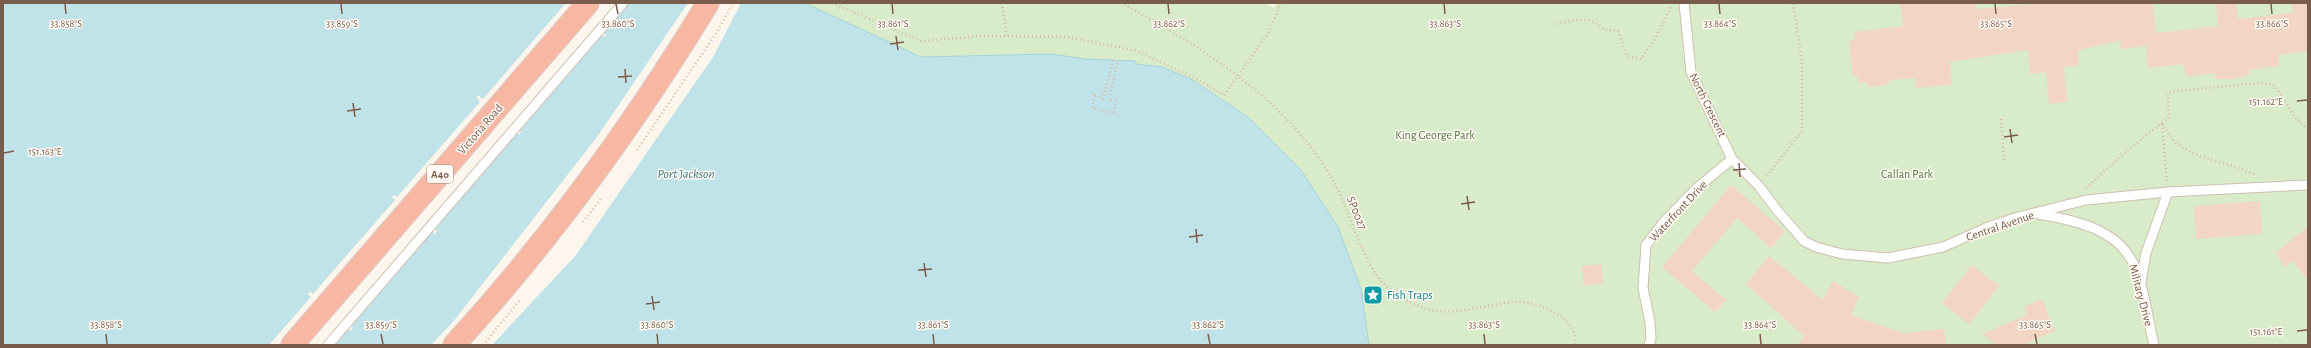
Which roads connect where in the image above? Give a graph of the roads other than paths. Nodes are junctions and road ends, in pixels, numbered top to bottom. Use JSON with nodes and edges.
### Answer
{"nodes":[{"id":1,"x":588,"y":3,"type":"edge"},
{"id":2,"x":623,"y":3,"type":"edge"},
{"id":3,"x":708,"y":3,"type":"edge"},
{"id":4,"x":1684,"y":3,"type":"edge"},
{"id":5,"x":1732,"y":159,"type":"junction"},
{"id":6,"x":2308,"y":185,"type":"edge"},
{"id":7,"x":2168,"y":192,"type":"junction"},
{"id":8,"x":2035,"y":213,"type":"junction"},
{"id":9,"x":2140,"y":288,"type":"junction"},
{"id":10,"x":292,"y":345,"type":"edge"},
{"id":11,"x":328,"y":345,"type":"edge"},
{"id":12,"x":454,"y":345,"type":"edge"},
{"id":13,"x":1649,"y":345,"type":"edge"},
{"id":14,"x":2154,"y":345,"type":"edge"}],
"edges":[{"from":1,"to":10,"type":"highway","name":"Victoria Road","number":"A40"},
{"from":2,"to":11,"type":"lane"},
{"from":3,"to":12,"type":"highway"},
{"from":4,"to":5,"type":"lane","name":"North Crescent"},
{"from":5,"to":8,"type":"lane","name":"Central Avenue"},
{"from":5,"to":13,"type":"lane","name":"Waterfront Drive"},
{"from":6,"to":7,"type":"lane","name":"Central Avenue"},
{"from":7,"to":8,"type":"lane","name":"Central Avenue"},
{"from":7,"to":9,"type":"lane"},
{"from":8,"to":9,"type":"lane","name":"Military Drive"},
{"from":9,"to":14,"type":"lane","name":"Military Drive"}]}
